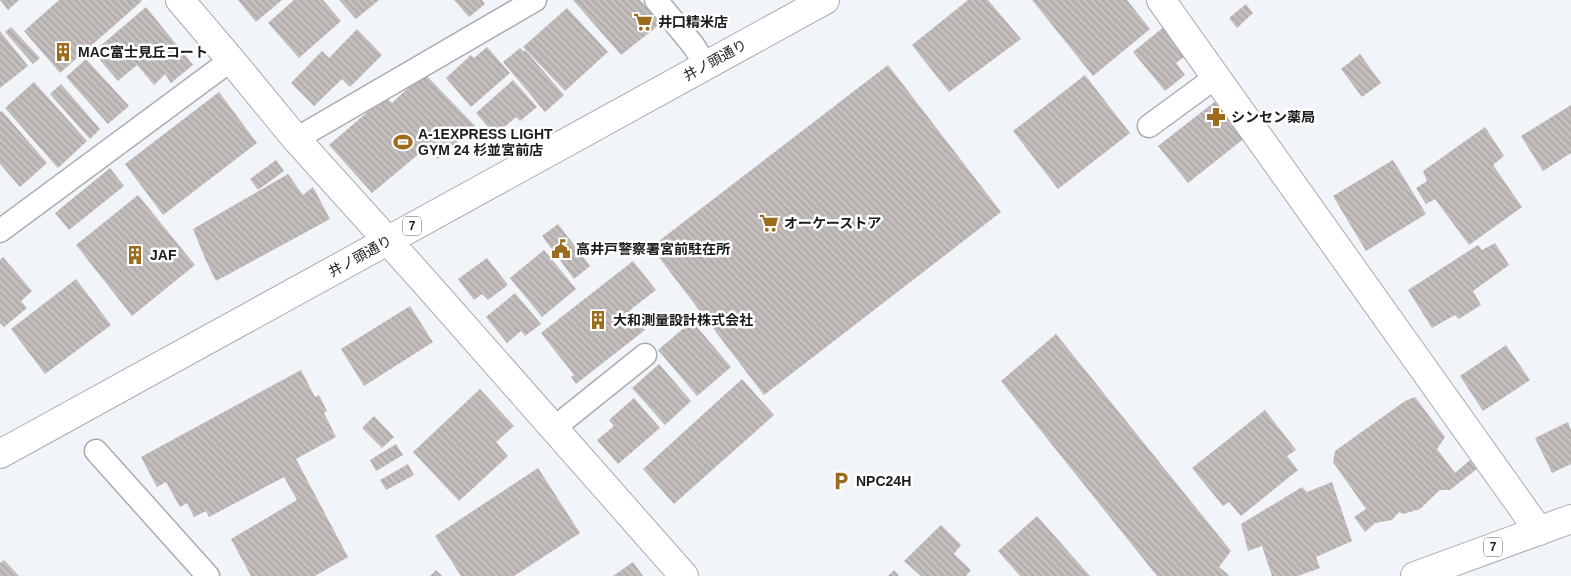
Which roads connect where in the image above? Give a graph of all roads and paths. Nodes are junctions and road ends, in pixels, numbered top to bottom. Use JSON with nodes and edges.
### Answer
{"nodes":[{"id":1,"x":180,"y":0,"type":"edge"},
{"id":2,"x":535,"y":0,"type":"edge"},
{"id":3,"x":656,"y":0,"type":"edge"},
{"id":4,"x":825,"y":0,"type":"edge"},
{"id":5,"x":1161,"y":0,"type":"edge"},
{"id":6,"x":231,"y":60,"type":"junction"},
{"id":7,"x":706,"y":65,"type":"junction"},
{"id":8,"x":1216,"y":77,"type":"junction"},
{"id":9,"x":1149,"y":126,"type":"dead end"},
{"id":10,"x":296,"y":139,"type":"junction"},
{"id":11,"x":0,"y":231,"type":"edge"},
{"id":12,"x":388,"y":241,"type":"junction"},
{"id":13,"x":645,"y":355,"type":"dead end"},
{"id":14,"x":554,"y":428,"type":"junction"},
{"id":15,"x":96,"y":451,"type":"dead end"},
{"id":16,"x":0,"y":454,"type":"edge"},
{"id":17,"x":1571,"y":518,"type":"edge"},
{"id":18,"x":1539,"y":530,"type":"junction"},
{"id":19,"x":208,"y":576,"type":"edge"},
{"id":20,"x":684,"y":576,"type":"edge"},
{"id":21,"x":1414,"y":576,"type":"edge"}],
"edges":[{"from":1,"to":6,"type":"street"},
{"from":2,"to":10,"type":"lane"},
{"from":3,"to":7,"type":"lane"},
{"from":4,"to":7,"type":"street","name":"井ノ頭通り","number":"7"},
{"from":5,"to":8,"type":"street"},
{"from":6,"to":10,"type":"street"},
{"from":6,"to":11,"type":"lane"},
{"from":7,"to":12,"type":"street","name":"井ノ頭通り","number":"7"},
{"from":8,"to":9,"type":"lane"},
{"from":8,"to":18,"type":"street"},
{"from":10,"to":12,"type":"street"},
{"from":12,"to":14,"type":"street"},
{"from":12,"to":16,"type":"street","name":"井ノ頭通り","number":"7"},
{"from":13,"to":14,"type":"lane"},
{"from":14,"to":20,"type":"street"},
{"from":15,"to":19,"type":"lane"},
{"from":17,"to":18,"type":"street","number":"7"},
{"from":18,"to":21,"type":"street","number":"7"}]}
